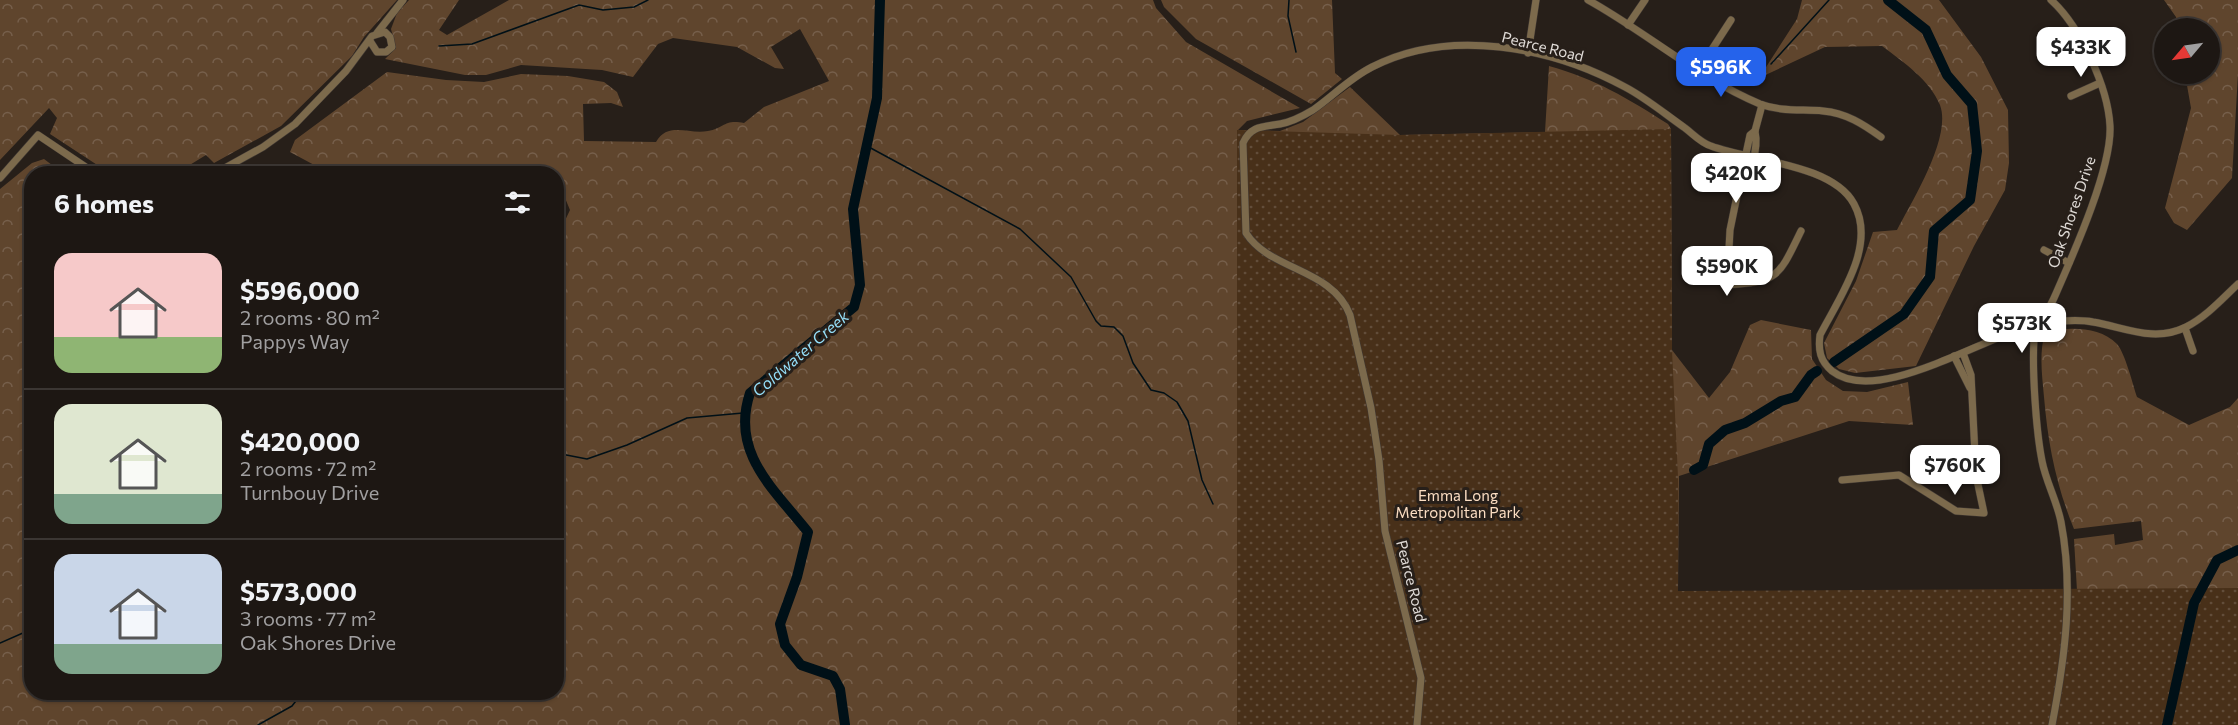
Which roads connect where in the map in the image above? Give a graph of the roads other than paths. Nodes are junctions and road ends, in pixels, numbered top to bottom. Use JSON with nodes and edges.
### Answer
{"nodes":[{"id":1,"x":403,"y":0,"type":"edge"},
{"id":2,"x":1536,"y":0,"type":"edge"},
{"id":3,"x":1587,"y":0,"type":"edge"},
{"id":4,"x":1645,"y":0,"type":"edge"},
{"id":5,"x":2051,"y":0,"type":"edge"},
{"id":6,"x":1731,"y":20,"type":"dead end"},
{"id":7,"x":1628,"y":25,"type":"junction"},
{"id":8,"x":377,"y":33,"type":"junction"},
{"id":9,"x":370,"y":41,"type":"junction"},
{"id":10,"x":1528,"y":53,"type":"junction"},
{"id":11,"x":1698,"y":71,"type":"junction"},
{"id":12,"x":2100,"y":83,"type":"junction"},
{"id":13,"x":2071,"y":96,"type":"dead end"},
{"id":14,"x":1762,"y":105,"type":"junction"},
{"id":15,"x":1755,"y":131,"type":"junction"},
{"id":16,"x":1881,"y":137,"type":"dead end"},
{"id":17,"x":1743,"y":157,"type":"junction"},
{"id":18,"x":1752,"y":159,"type":"junction"},
{"id":19,"x":84,"y":166,"type":"edge"},
{"id":20,"x":229,"y":166,"type":"edge"},
{"id":21,"x":0,"y":178,"type":"edge"},
{"id":22,"x":1738,"y":191,"type":"junction"},
{"id":23,"x":1801,"y":231,"type":"dead end"},
{"id":24,"x":2044,"y":250,"type":"dead end"},
{"id":25,"x":2069,"y":263,"type":"junction"},
{"id":26,"x":2238,"y":284,"type":"edge"},
{"id":27,"x":2043,"y":323,"type":"junction"},
{"id":28,"x":2185,"y":328,"type":"junction"},
{"id":29,"x":2193,"y":351,"type":"dead end"},
{"id":30,"x":1963,"y":353,"type":"junction"},
{"id":31,"x":1954,"y":356,"type":"junction"},
{"id":32,"x":1971,"y":391,"type":"junction"},
{"id":33,"x":1842,"y":480,"type":"dead end"},
{"id":34,"x":1417,"y":725,"type":"edge"},
{"id":35,"x":2052,"y":725,"type":"edge"}],
"edges":[{"from":1,"to":8,"type":"street"},
{"from":2,"to":10,"type":"street"},
{"from":3,"to":7,"type":"street"},
{"from":4,"to":7,"type":"street"},
{"from":5,"to":12,"type":"street","name":"Oak Shores Drive"},
{"from":6,"to":11,"type":"street"},
{"from":7,"to":11,"type":"street"},
{"from":8,"to":9,"type":"street"},
{"from":8,"to":9,"type":"street"},
{"from":9,"to":20,"type":"street"},
{"from":10,"to":17,"type":"street","name":"Pearce Road"},
{"from":10,"to":34,"type":"street","name":"Pearce Road"},
{"from":11,"to":14,"type":"street"},
{"from":12,"to":13,"type":"street"},
{"from":12,"to":25,"type":"street","name":"Oak Shores Drive"},
{"from":14,"to":15,"type":"street"},
{"from":14,"to":16,"type":"street"},
{"from":15,"to":17,"type":"street"},
{"from":15,"to":18,"type":"street"},
{"from":17,"to":18,"type":"street","name":"Pearce Road"},
{"from":17,"to":22,"type":"street"},
{"from":18,"to":22,"type":"street"},
{"from":18,"to":31,"type":"street","name":"Pearce Road"},
{"from":19,"to":21,"type":"street"},
{"from":22,"to":23,"type":"street"},
{"from":24,"to":25,"type":"street"},
{"from":25,"to":27,"type":"street","name":"Oak Shores Drive"},
{"from":26,"to":28,"type":"street","name":"Pearce Road"},
{"from":27,"to":28,"type":"street","name":"Pearce Road"},
{"from":27,"to":30,"type":"street","name":"Pearce Road"},
{"from":27,"to":35,"type":"street","name":"Oak Shores Drive"},
{"from":28,"to":29,"type":"street"},
{"from":30,"to":31,"type":"street","name":"Pearce Road"},
{"from":30,"to":32,"type":"street"},
{"from":31,"to":32,"type":"street"},
{"from":32,"to":33,"type":"street"}]}
